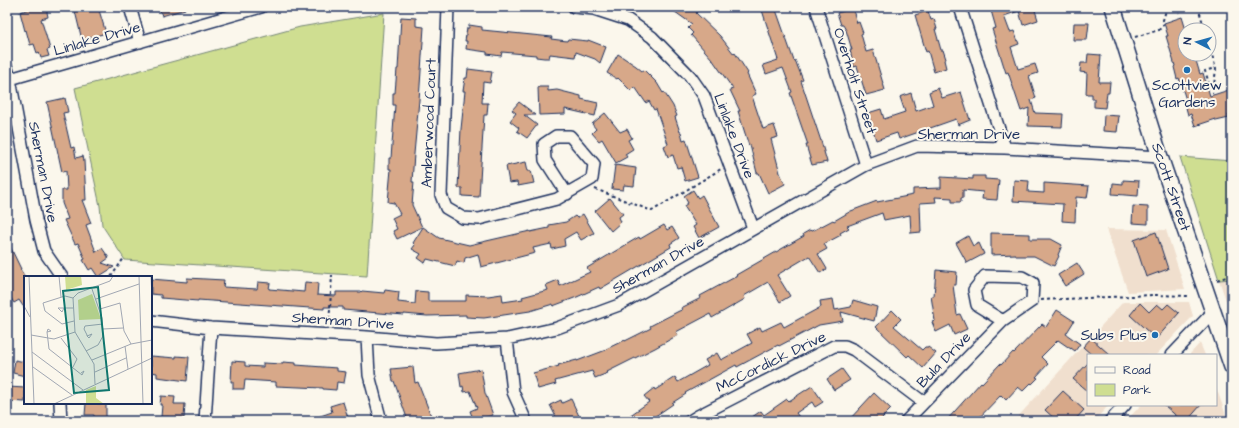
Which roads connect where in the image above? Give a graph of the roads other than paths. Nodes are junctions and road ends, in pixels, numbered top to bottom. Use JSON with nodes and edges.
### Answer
{"nodes":[{"id":1,"x":130,"y":7,"type":"edge"},
{"id":2,"x":261,"y":7,"type":"edge"},
{"id":3,"x":448,"y":7,"type":"edge"},
{"id":4,"x":574,"y":7,"type":"edge"},
{"id":5,"x":816,"y":7,"type":"edge"},
{"id":6,"x":960,"y":7,"type":"edge"},
{"id":7,"x":1113,"y":7,"type":"edge"},
{"id":8,"x":140,"y":42,"type":"junction"},
{"id":9,"x":8,"y":73,"type":"edge"},
{"id":10,"x":1005,"y":148,"type":"junction"},
{"id":11,"x":1160,"y":157,"type":"junction"},
{"id":12,"x":866,"y":165,"type":"junction"},
{"id":13,"x":567,"y":194,"type":"junction"},
{"id":14,"x":753,"y":228,"type":"junction"},
{"id":15,"x":61,"y":276,"type":"edge"},
{"id":16,"x":1213,"y":312,"type":"junction"},
{"id":17,"x":152,"y":321,"type":"edge"},
{"id":18,"x":1003,"y":321,"type":"junction"},
{"id":19,"x":211,"y":328,"type":"junction"},
{"id":20,"x":368,"y":337,"type":"junction"},
{"id":21,"x":507,"y":339,"type":"junction"},
{"id":22,"x":1173,"y":354,"type":"edge"},
{"id":23,"x":1232,"y":367,"type":"edge"},
{"id":24,"x":924,"y":402,"type":"junction"},
{"id":25,"x":60,"y":404,"type":"edge"},
{"id":26,"x":1124,"y":406,"type":"edge"},
{"id":27,"x":61,"y":421,"type":"edge"},
{"id":28,"x":205,"y":421,"type":"edge"},
{"id":29,"x":380,"y":421,"type":"edge"},
{"id":30,"x":526,"y":421,"type":"edge"},
{"id":31,"x":690,"y":421,"type":"edge"},
{"id":32,"x":906,"y":421,"type":"edge"},
{"id":33,"x":1110,"y":421,"type":"edge"}],
"edges":[{"from":1,"to":8,"type":"street"},
{"from":2,"to":8,"type":"street","name":"Linlake Drive"},
{"from":3,"to":13,"type":"street","name":"Amberwood Court"},
{"from":4,"to":14,"type":"street","name":"Linlake Drive"},
{"from":5,"to":12,"type":"street","name":"Overholt Street"},
{"from":6,"to":10,"type":"street"},
{"from":7,"to":11,"type":"main road","name":"Scott Street"},
{"from":8,"to":9,"type":"street","name":"Linlake Drive"},
{"from":9,"to":15,"type":"street","name":"Sherman Drive"},
{"from":10,"to":11,"type":"street","name":"Sherman Drive"},
{"from":10,"to":12,"type":"street","name":"Sherman Drive"},
{"from":11,"to":16,"type":"main road","name":"Scott Street"},
{"from":12,"to":14,"type":"street","name":"Sherman Drive"},
{"from":13,"to":13,"type":"street","name":"Amberwood Court"},
{"from":14,"to":21,"type":"street","name":"Sherman Drive"},
{"from":16,"to":22,"type":"street"},
{"from":16,"to":23,"type":"main road","name":"Scott Street"},
{"from":17,"to":19,"type":"street","name":"Sherman Drive"},
{"from":18,"to":18,"type":"street","name":"Bula Drive"},
{"from":18,"to":24,"type":"street","name":"Bula Drive"},
{"from":19,"to":20,"type":"street","name":"Sherman Drive"},
{"from":19,"to":28,"type":"street"},
{"from":20,"to":21,"type":"street","name":"Sherman Drive"},
{"from":20,"to":29,"type":"street"},
{"from":21,"to":30,"type":"street"},
{"from":24,"to":31,"type":"street","name":"McCordick Drive"},
{"from":24,"to":32,"type":"street","name":"Bula Drive"},
{"from":25,"to":27,"type":"street"},
{"from":26,"to":33,"type":"street"}]}
